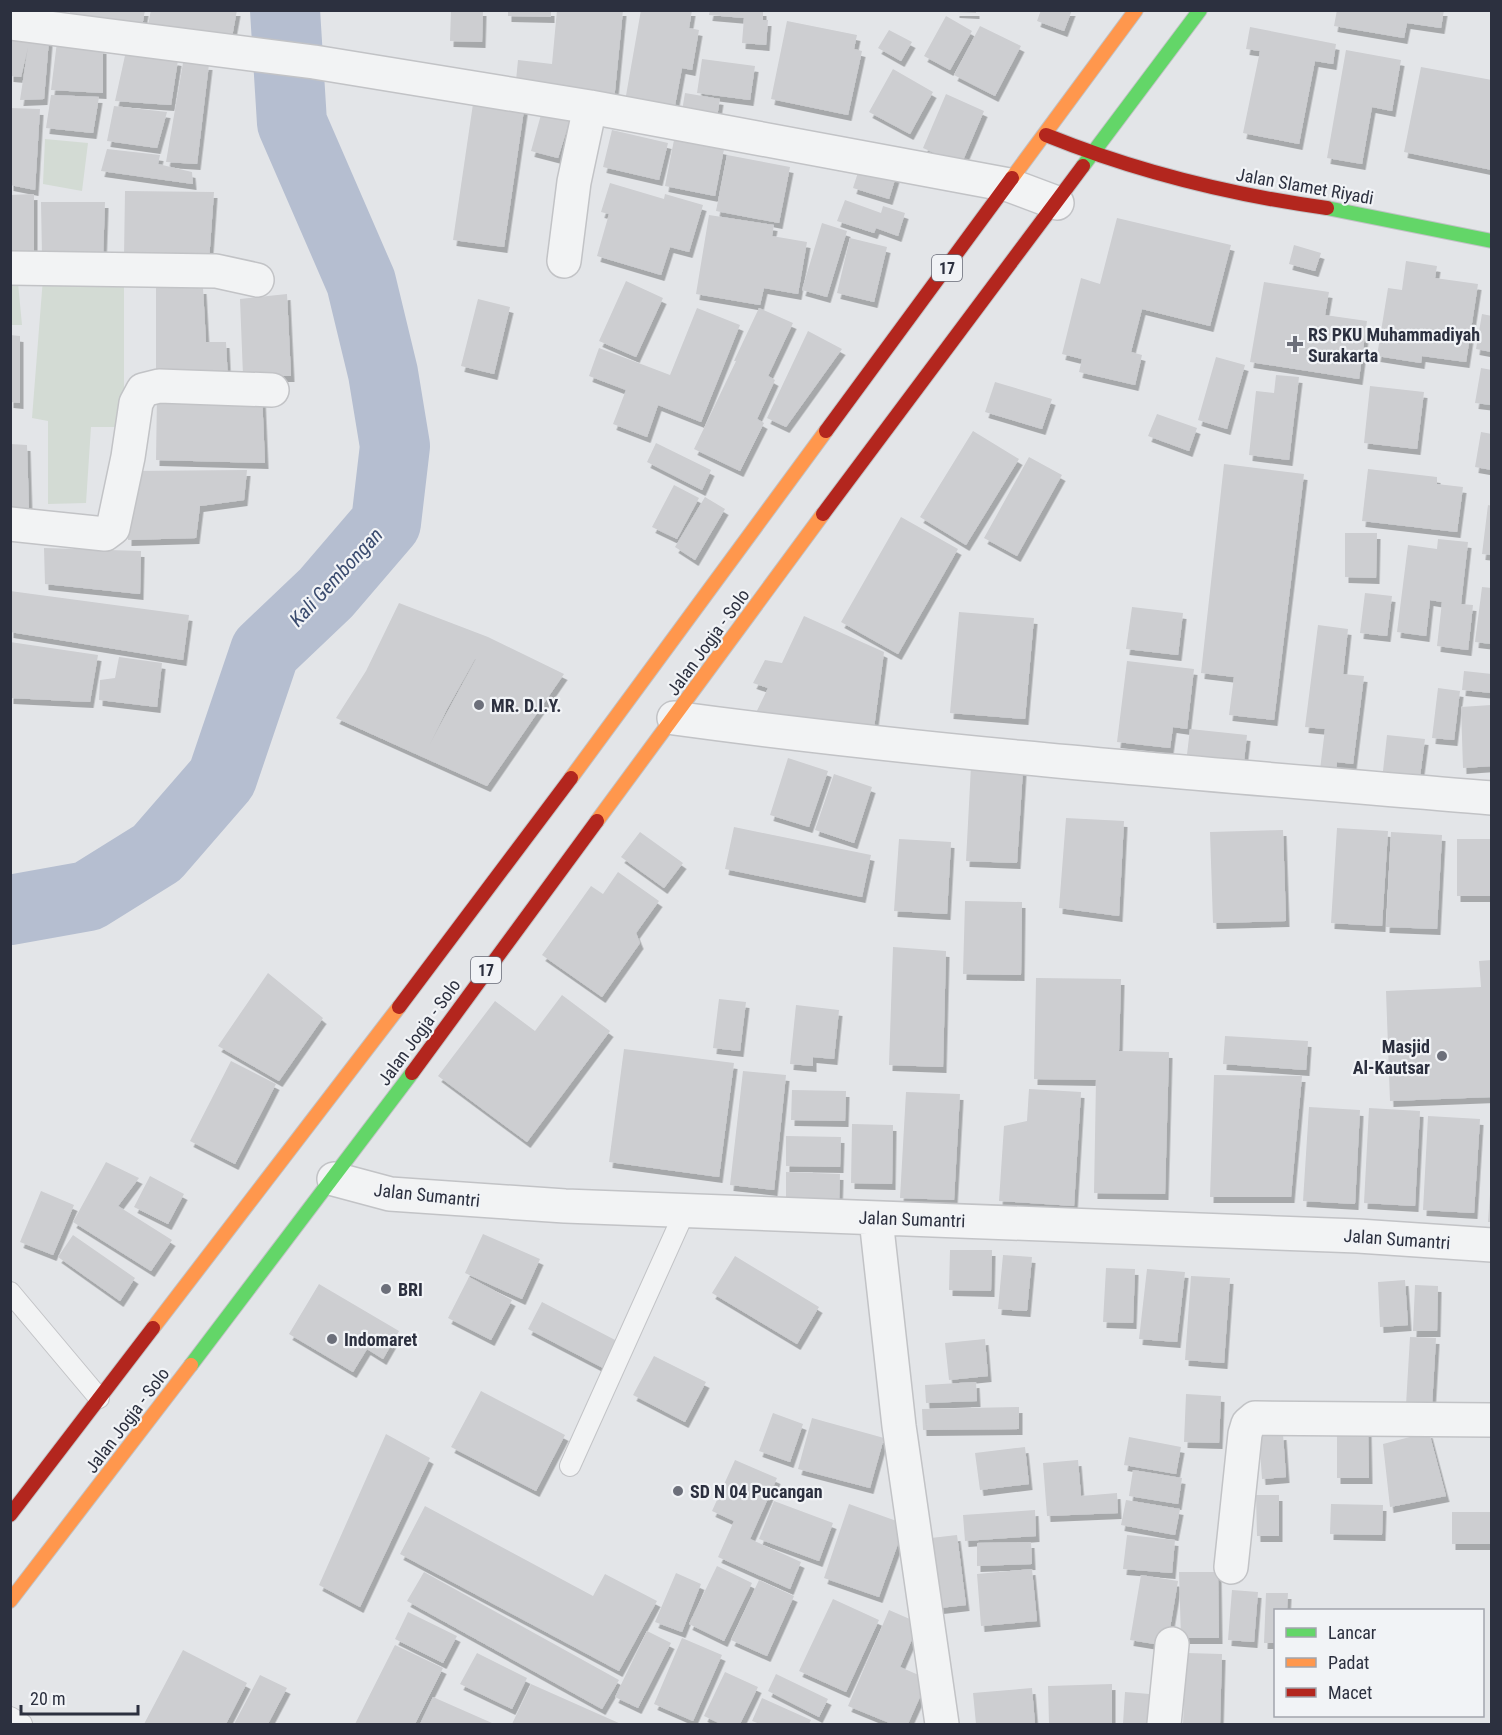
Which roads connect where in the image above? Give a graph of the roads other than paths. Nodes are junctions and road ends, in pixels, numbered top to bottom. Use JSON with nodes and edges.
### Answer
{"nodes":[{"id":1,"x":1136,"y":10,"type":"edge"},
{"id":2,"x":1200,"y":10,"type":"edge"},
{"id":3,"x":10,"y":23,"type":"edge"},
{"id":4,"x":590,"y":107,"type":"junction"},
{"id":5,"x":1046,"y":135,"type":"junction"},
{"id":6,"x":1093,"y":154,"type":"junction"},
{"id":7,"x":1009,"y":185,"type":"junction"},
{"id":8,"x":1057,"y":202,"type":"junction"},
{"id":9,"x":1491,"y":241,"type":"edge"},
{"id":10,"x":564,"y":261,"type":"dead end"},
{"id":11,"x":10,"y":268,"type":"edge"},
{"id":12,"x":257,"y":280,"type":"dead end"},
{"id":13,"x":272,"y":390,"type":"dead end"},
{"id":14,"x":10,"y":524,"type":"edge"},
{"id":15,"x":674,"y":718,"type":"junction"},
{"id":16,"x":1491,"y":798,"type":"edge"},
{"id":17,"x":334,"y":1179,"type":"junction"},
{"id":18,"x":685,"y":1211,"type":"junction"},
{"id":19,"x":876,"y":1219,"type":"junction"},
{"id":20,"x":1491,"y":1245,"type":"edge"},
{"id":21,"x":10,"y":1292,"type":"edge"},
{"id":22,"x":99,"y":1398,"type":"junction"},
{"id":23,"x":1491,"y":1420,"type":"edge"},
{"id":24,"x":570,"y":1466,"type":"dead end"},
{"id":25,"x":10,"y":1515,"type":"edge"},
{"id":26,"x":1231,"y":1567,"type":"dead end"},
{"id":27,"x":10,"y":1601,"type":"edge"},
{"id":28,"x":1172,"y":1644,"type":"dead end"},
{"id":29,"x":10,"y":1718,"type":"edge"},
{"id":30,"x":22,"y":1725,"type":"edge"},
{"id":31,"x":942,"y":1725,"type":"edge"},
{"id":32,"x":1164,"y":1725,"type":"edge"}],
"edges":[{"from":1,"to":5,"type":"main road","number":"17"},
{"from":2,"to":6,"type":"main road","number":"17"},
{"from":3,"to":4,"type":"street"},
{"from":4,"to":7,"type":"street"},
{"from":4,"to":10,"type":"street"},
{"from":5,"to":6,"type":"main road","name":"Jalan Slamet Riyadi"},
{"from":5,"to":7,"type":"main road","number":"17"},
{"from":6,"to":8,"type":"main road","number":"17"},
{"from":6,"to":9,"type":"main road","name":"Jalan Slamet Riyadi"},
{"from":7,"to":8,"type":"street"},
{"from":7,"to":22,"type":"main road","name":"Jalan Jogja - Solo","number":"17"},
{"from":8,"to":15,"type":"main road","name":"Jalan Jogja - Solo","number":"17"},
{"from":11,"to":12,"type":"street"},
{"from":13,"to":14,"type":"street"},
{"from":15,"to":16,"type":"street"},
{"from":15,"to":17,"type":"main road","name":"Jalan Jogja - Solo","number":"17"},
{"from":17,"to":18,"type":"street","name":"Jalan Sumantri"},
{"from":17,"to":27,"type":"main road","name":"Jalan Jogja - Solo","number":"17"},
{"from":18,"to":19,"type":"street","name":"Jalan Sumantri"},
{"from":18,"to":24,"type":"lane"},
{"from":19,"to":20,"type":"street","name":"Jalan Sumantri"},
{"from":19,"to":31,"type":"street"},
{"from":21,"to":22,"type":"lane"},
{"from":22,"to":25,"type":"main road","name":"Jalan Jogja - Solo","number":"17"},
{"from":23,"to":26,"type":"street"},
{"from":28,"to":32,"type":"street"},
{"from":29,"to":30,"type":"lane"}]}
